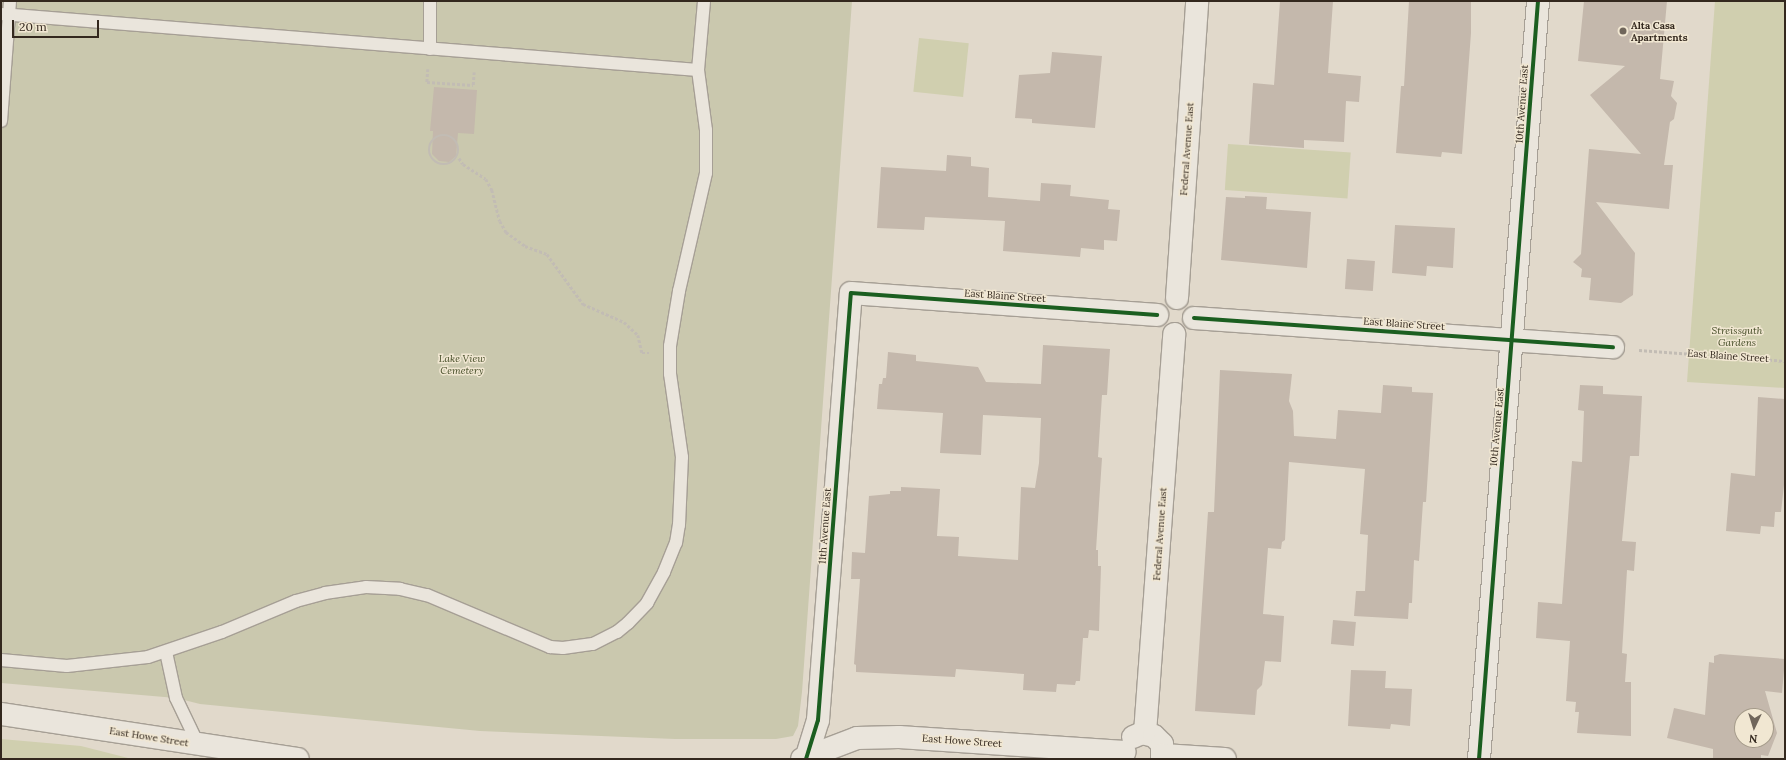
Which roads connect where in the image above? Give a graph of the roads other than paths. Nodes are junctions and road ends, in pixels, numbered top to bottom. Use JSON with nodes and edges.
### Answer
{"nodes":[{"id":1,"x":10,"y":1,"type":"edge"},
{"id":2,"x":430,"y":1,"type":"edge"},
{"id":3,"x":704,"y":1,"type":"edge"},
{"id":4,"x":1197,"y":1,"type":"edge"},
{"id":5,"x":1538,"y":1,"type":"edge"},
{"id":6,"x":5,"y":14,"type":"edge"},
{"id":7,"x":430,"y":49,"type":"junction"},
{"id":8,"x":698,"y":70,"type":"junction"},
{"id":9,"x":1,"y":121,"type":"edge"},
{"id":10,"x":851,"y":293,"type":"joint"},
{"id":11,"x":1177,"y":298,"type":"junction"},
{"id":12,"x":1157,"y":316,"type":"junction"},
{"id":13,"x":1194,"y":318,"type":"junction"},
{"id":14,"x":1174,"y":334,"type":"junction"},
{"id":15,"x":1513,"y":340,"type":"junction"},
{"id":16,"x":1613,"y":347,"type":"dead end"},
{"id":17,"x":166,"y":652,"type":"junction"},
{"id":18,"x":1,"y":660,"type":"edge"},
{"id":19,"x":1,"y":714,"type":"edge"},
{"id":20,"x":1145,"y":733,"type":"junction"},
{"id":21,"x":198,"y":744,"type":"junction"},
{"id":22,"x":1126,"y":755,"type":"edge"},
{"id":23,"x":1162,"y":757,"type":"edge"},
{"id":24,"x":805,"y":758,"type":"edge"},
{"id":25,"x":298,"y":759,"type":"edge"},
{"id":26,"x":1225,"y":759,"type":"edge"},
{"id":27,"x":1479,"y":759,"type":"edge"}],
"edges":[{"from":1,"to":6,"type":"lane"},
{"from":2,"to":7,"type":"lane"},
{"from":3,"to":8,"type":"lane"},
{"from":4,"to":11,"type":"street","name":"Federal Avenue East"},
{"from":5,"to":15,"type":"street","name":"10th Avenue East"},
{"from":6,"to":7,"type":"lane"},
{"from":6,"to":9,"type":"lane"},
{"from":7,"to":8,"type":"lane"},
{"from":8,"to":17,"type":"lane"},
{"from":10,"to":12,"type":"street","name":"East Blaine Street"},
{"from":10,"to":24,"type":"street","name":"11th Avenue East"},
{"from":11,"to":12,"type":"street"},
{"from":11,"to":13,"type":"street"},
{"from":12,"to":14,"type":"street"},
{"from":13,"to":14,"type":"street"},
{"from":13,"to":15,"type":"street","name":"East Blaine Street"},
{"from":14,"to":20,"type":"street","name":"Federal Avenue East"},
{"from":15,"to":16,"type":"street","name":"East Blaine Street"},
{"from":15,"to":27,"type":"street","name":"10th Avenue East"},
{"from":17,"to":18,"type":"lane"},
{"from":17,"to":21,"type":"lane"},
{"from":19,"to":21,"type":"street","name":"East Howe Street"},
{"from":20,"to":22,"type":"street"},
{"from":20,"to":23,"type":"street"},
{"from":21,"to":25,"type":"street","name":"East Howe Street"},
{"from":22,"to":24,"type":"street","name":"East Howe Street"},
{"from":23,"to":26,"type":"street"}]}
